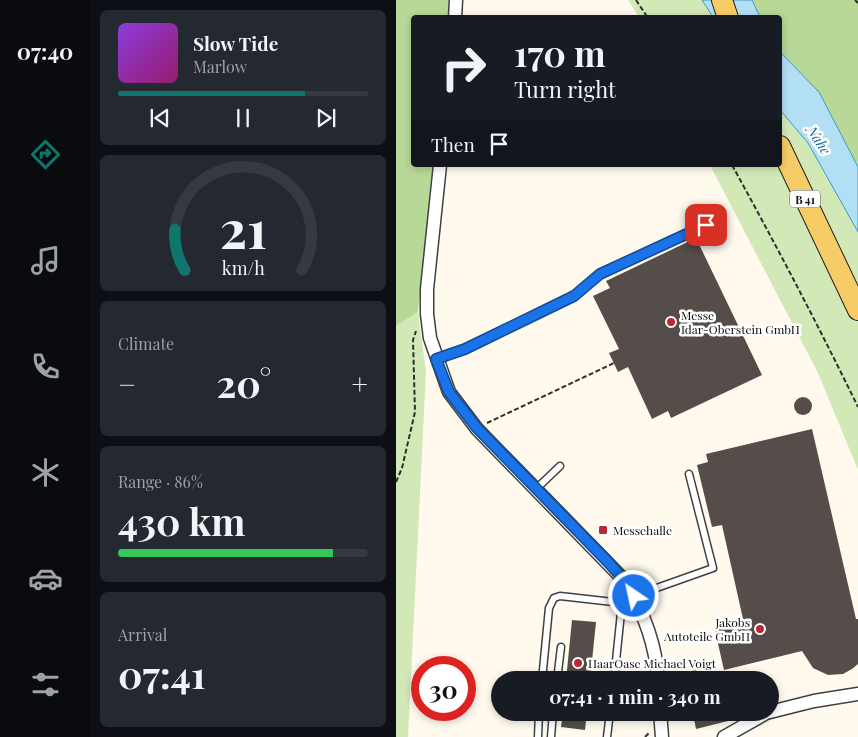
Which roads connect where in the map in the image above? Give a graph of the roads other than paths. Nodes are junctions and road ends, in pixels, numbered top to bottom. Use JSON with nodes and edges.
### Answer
{"nodes":[{"id":1,"x":456,"y":0,"type":"edge"},
{"id":2,"x":722,"y":0,"type":"edge"},
{"id":3,"x":455,"y":15,"type":"edge"},
{"id":4,"x":727,"y":15,"type":"edge"},
{"id":5,"x":783,"y":153,"type":"edge"},
{"id":6,"x":440,"y":167,"type":"edge"},
{"id":7,"x":706,"y":225,"type":"dead end"},
{"id":8,"x":858,"y":310,"type":"edge"},
{"id":9,"x":436,"y":359,"type":"junction"},
{"id":10,"x":560,"y":466,"type":"dead end"},
{"id":11,"x":689,"y":474,"type":"dead end"},
{"id":12,"x":536,"y":489,"type":"junction"},
{"id":13,"x":634,"y":596,"type":"junction"},
{"id":14,"x":622,"y":603,"type":"junction"},
{"id":15,"x":561,"y":647,"type":"dead end"},
{"id":16,"x":543,"y":671,"type":"edge"},
{"id":17,"x":558,"y":671,"type":"edge"},
{"id":18,"x":616,"y":671,"type":"edge"},
{"id":19,"x":657,"y":671,"type":"edge"},
{"id":20,"x":858,"y":694,"type":"edge"},
{"id":21,"x":779,"y":710,"type":"edge"},
{"id":22,"x":539,"y":721,"type":"edge"},
{"id":23,"x":552,"y":721,"type":"edge"},
{"id":24,"x":609,"y":721,"type":"edge"},
{"id":25,"x":661,"y":721,"type":"edge"},
{"id":26,"x":752,"y":721,"type":"edge"},
{"id":27,"x":538,"y":737,"type":"edge"},
{"id":28,"x":550,"y":737,"type":"edge"},
{"id":29,"x":608,"y":737,"type":"edge"},
{"id":30,"x":662,"y":737,"type":"edge"},
{"id":31,"x":724,"y":737,"type":"edge"}],
"edges":[{"from":1,"to":3,"type":"street"},
{"from":2,"to":4,"type":"main road"},
{"from":5,"to":8,"type":"main road","number":"B 41"},
{"from":6,"to":9,"type":"street"},
{"from":7,"to":9,"type":"lane"},
{"from":9,"to":12,"type":"street"},
{"from":10,"to":12,"type":"lane"},
{"from":11,"to":13,"type":"lane"},
{"from":12,"to":13,"type":"street"},
{"from":13,"to":14,"type":"lane"},
{"from":13,"to":19,"type":"street"},
{"from":14,"to":16,"type":"lane"},
{"from":14,"to":18,"type":"lane"},
{"from":15,"to":17,"type":"lane"},
{"from":20,"to":21,"type":"street"},
{"from":22,"to":27,"type":"lane"},
{"from":23,"to":28,"type":"lane"},
{"from":24,"to":29,"type":"lane"},
{"from":25,"to":30,"type":"street"},
{"from":26,"to":31,"type":"street"}]}
